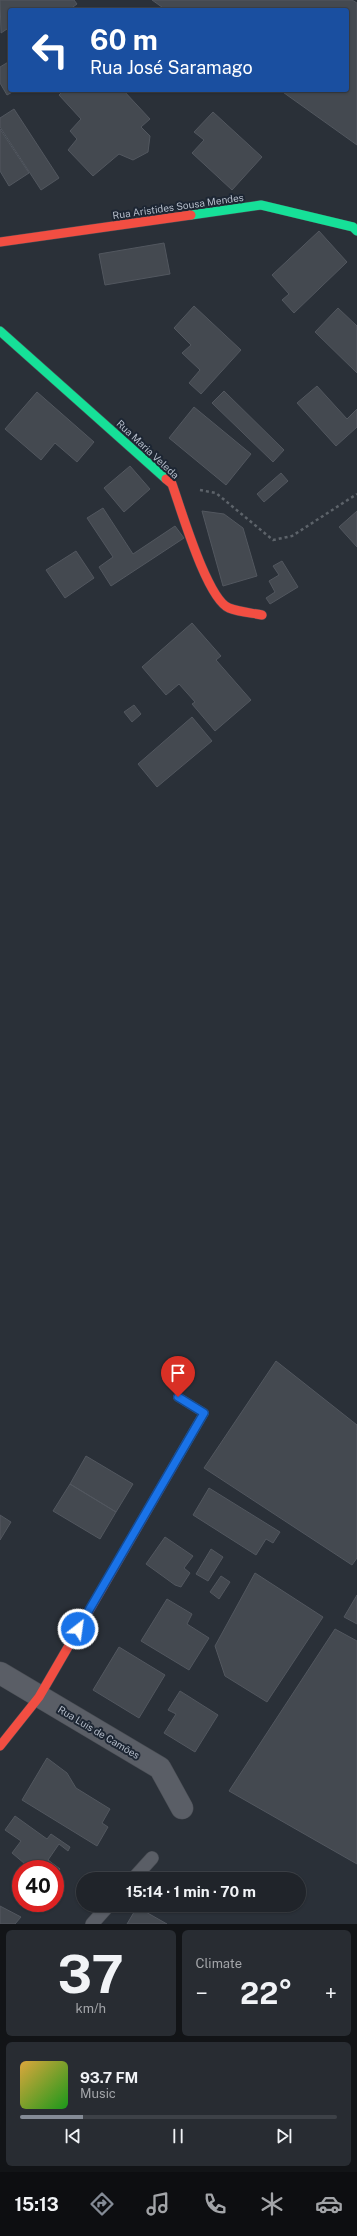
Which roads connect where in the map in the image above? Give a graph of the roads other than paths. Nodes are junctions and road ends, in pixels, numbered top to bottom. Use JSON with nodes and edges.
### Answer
{"nodes":[{"id":1,"x":357,"y":231,"type":"edge"},
{"id":2,"x":0,"y":242,"type":"edge"},
{"id":3,"x":0,"y":331,"type":"edge"},
{"id":4,"x":262,"y":615,"type":"dead end"},
{"id":5,"x":178,"y":1397,"type":"dead end"},
{"id":6,"x":0,"y":1674,"type":"edge"},
{"id":7,"x":39,"y":1697,"type":"junction"},
{"id":8,"x":0,"y":1746,"type":"edge"},
{"id":9,"x":182,"y":1808,"type":"dead end"},
{"id":10,"x":152,"y":1858,"type":"dead end"},
{"id":11,"x":139,"y":1872,"type":"edge"},
{"id":12,"x":103,"y":1912,"type":"edge"},
{"id":13,"x":92,"y":1924,"type":"edge"}],
"edges":[{"from":1,"to":2,"type":"street","name":"Rua Aristides Sousa Mendes"},
{"from":3,"to":4,"type":"street","name":"Rua Maria Veleda"},
{"from":5,"to":7,"type":"street"},
{"from":6,"to":7,"type":"street","name":"Rua Luis de Camões"},
{"from":7,"to":8,"type":"street"},
{"from":7,"to":9,"type":"street","name":"Rua Luis de Camões"},
{"from":10,"to":11,"type":"lane"},
{"from":12,"to":13,"type":"lane"}]}
